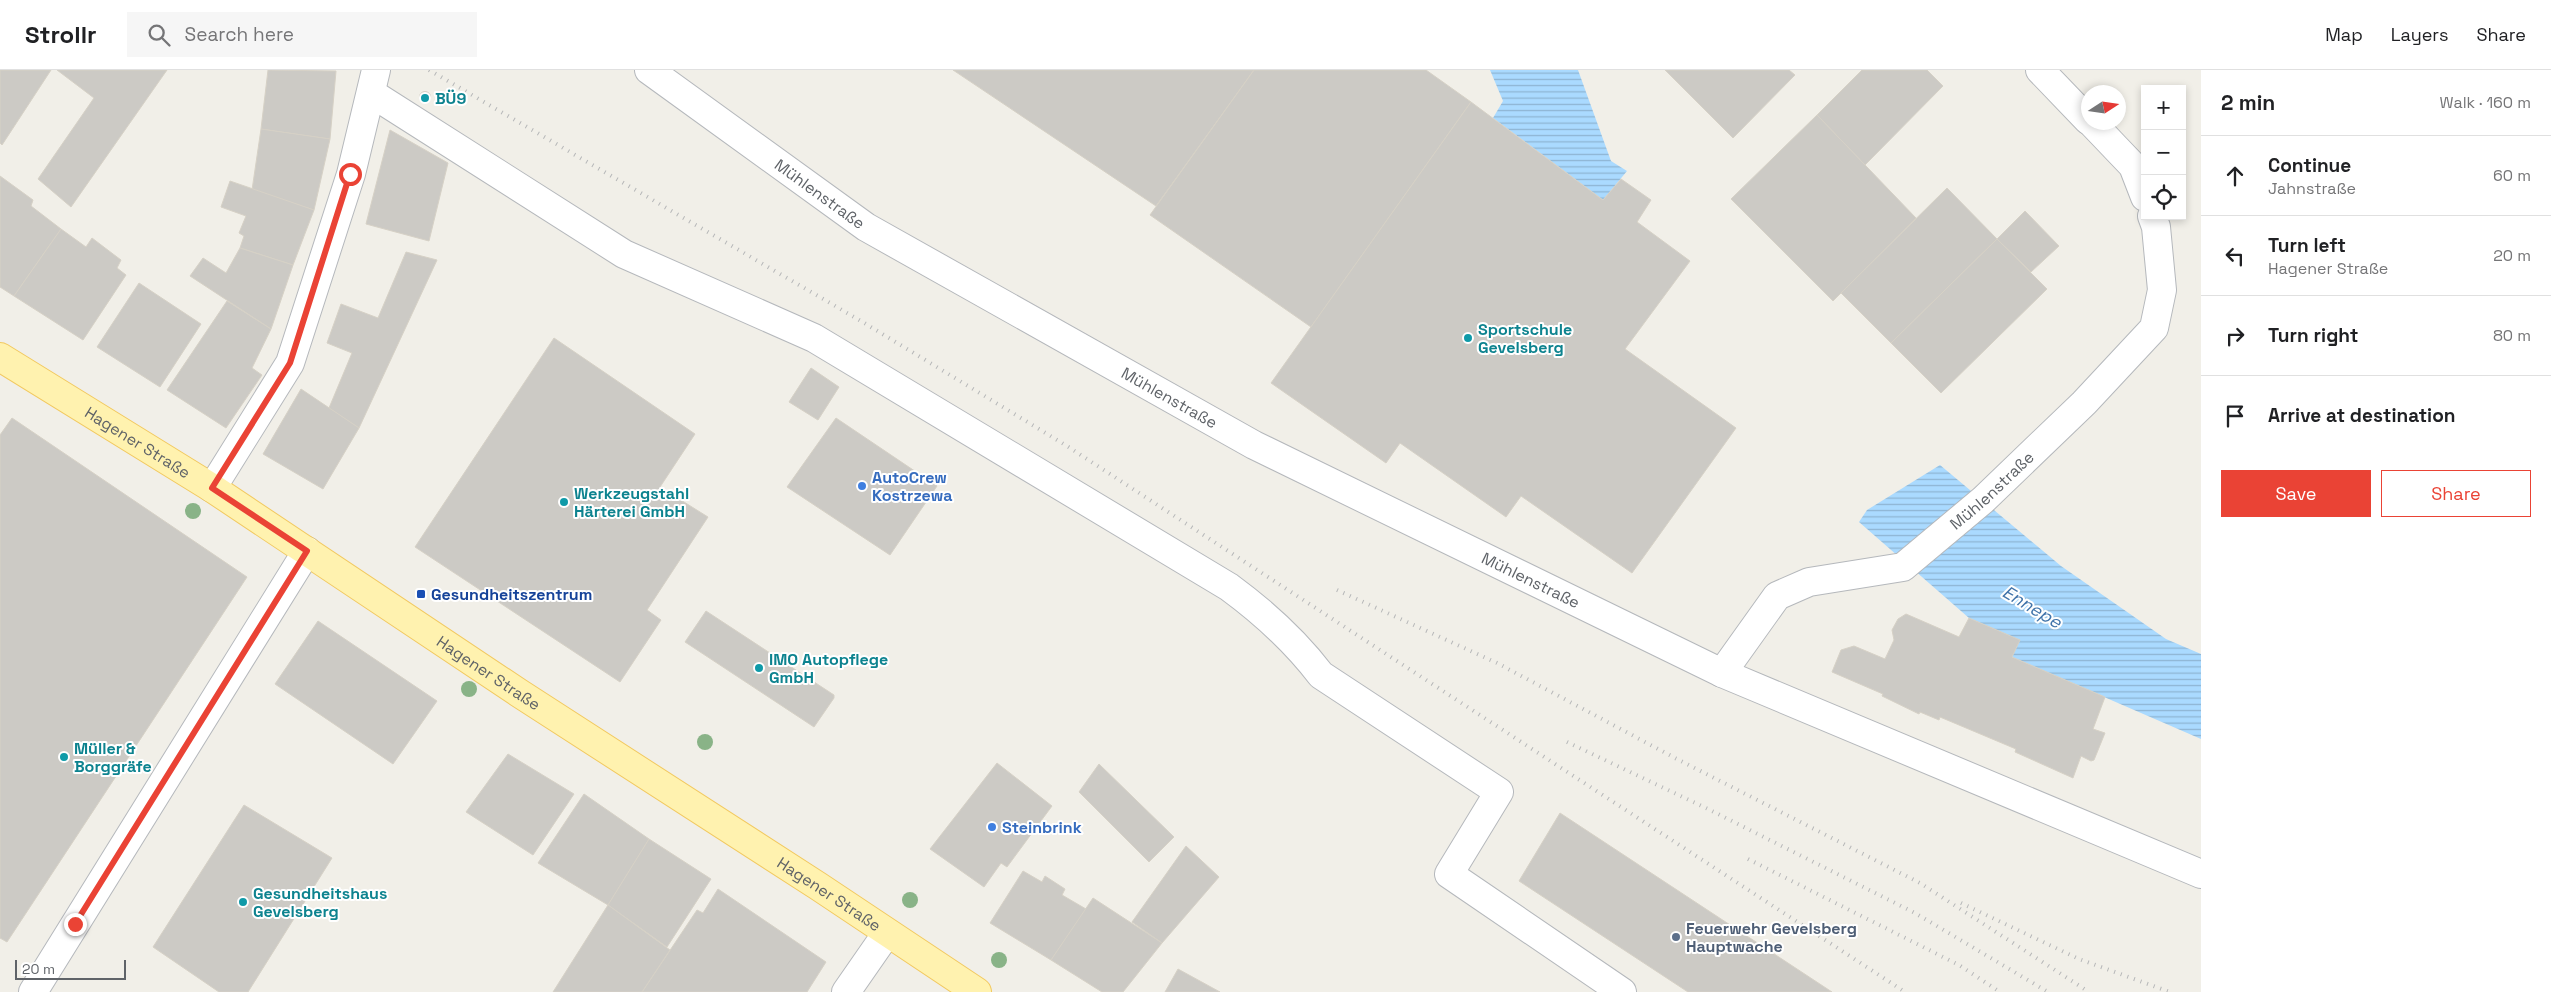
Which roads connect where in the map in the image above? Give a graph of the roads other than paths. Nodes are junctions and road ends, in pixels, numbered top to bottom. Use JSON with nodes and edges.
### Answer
{"nodes":[{"id":1,"x":649,"y":70,"type":"edge"},
{"id":2,"x":2040,"y":70,"type":"edge"},
{"id":3,"x":373,"y":81,"type":"edge"},
{"id":4,"x":2081,"y":112,"type":"edge"},
{"id":5,"x":2099,"y":130,"type":"edge"},
{"id":6,"x":2141,"y":187,"type":"edge"},
{"id":7,"x":2153,"y":220,"type":"edge"},
{"id":8,"x":0,"y":357,"type":"edge"},
{"id":9,"x":212,"y":488,"type":"junction"},
{"id":10,"x":307,"y":551,"type":"junction"},
{"id":11,"x":1722,"y":674,"type":"junction"},
{"id":12,"x":2201,"y":874,"type":"edge"},
{"id":13,"x":887,"y":933,"type":"junction"},
{"id":14,"x":33,"y":992,"type":"edge"},
{"id":15,"x":846,"y":992,"type":"edge"},
{"id":16,"x":977,"y":992,"type":"edge"},
{"id":17,"x":1622,"y":992,"type":"edge"}],
"edges":[{"from":1,"to":11,"type":"street","name":"Mühlenstraße"},
{"from":2,"to":4,"type":"street"},
{"from":3,"to":9,"type":"street"},
{"from":3,"to":17,"type":"street"},
{"from":5,"to":6,"type":"street"},
{"from":7,"to":11,"type":"street","name":"Mühlenstraße"},
{"from":8,"to":9,"type":"main road","name":"Hagener Straße"},
{"from":9,"to":10,"type":"main road","name":"Hagener Straße"},
{"from":10,"to":13,"type":"main road","name":"Hagener Straße"},
{"from":10,"to":14,"type":"street"},
{"from":11,"to":12,"type":"street","name":"Mühlenstraße"},
{"from":13,"to":15,"type":"street"},
{"from":13,"to":16,"type":"main road","name":"Hagener Straße"}]}
